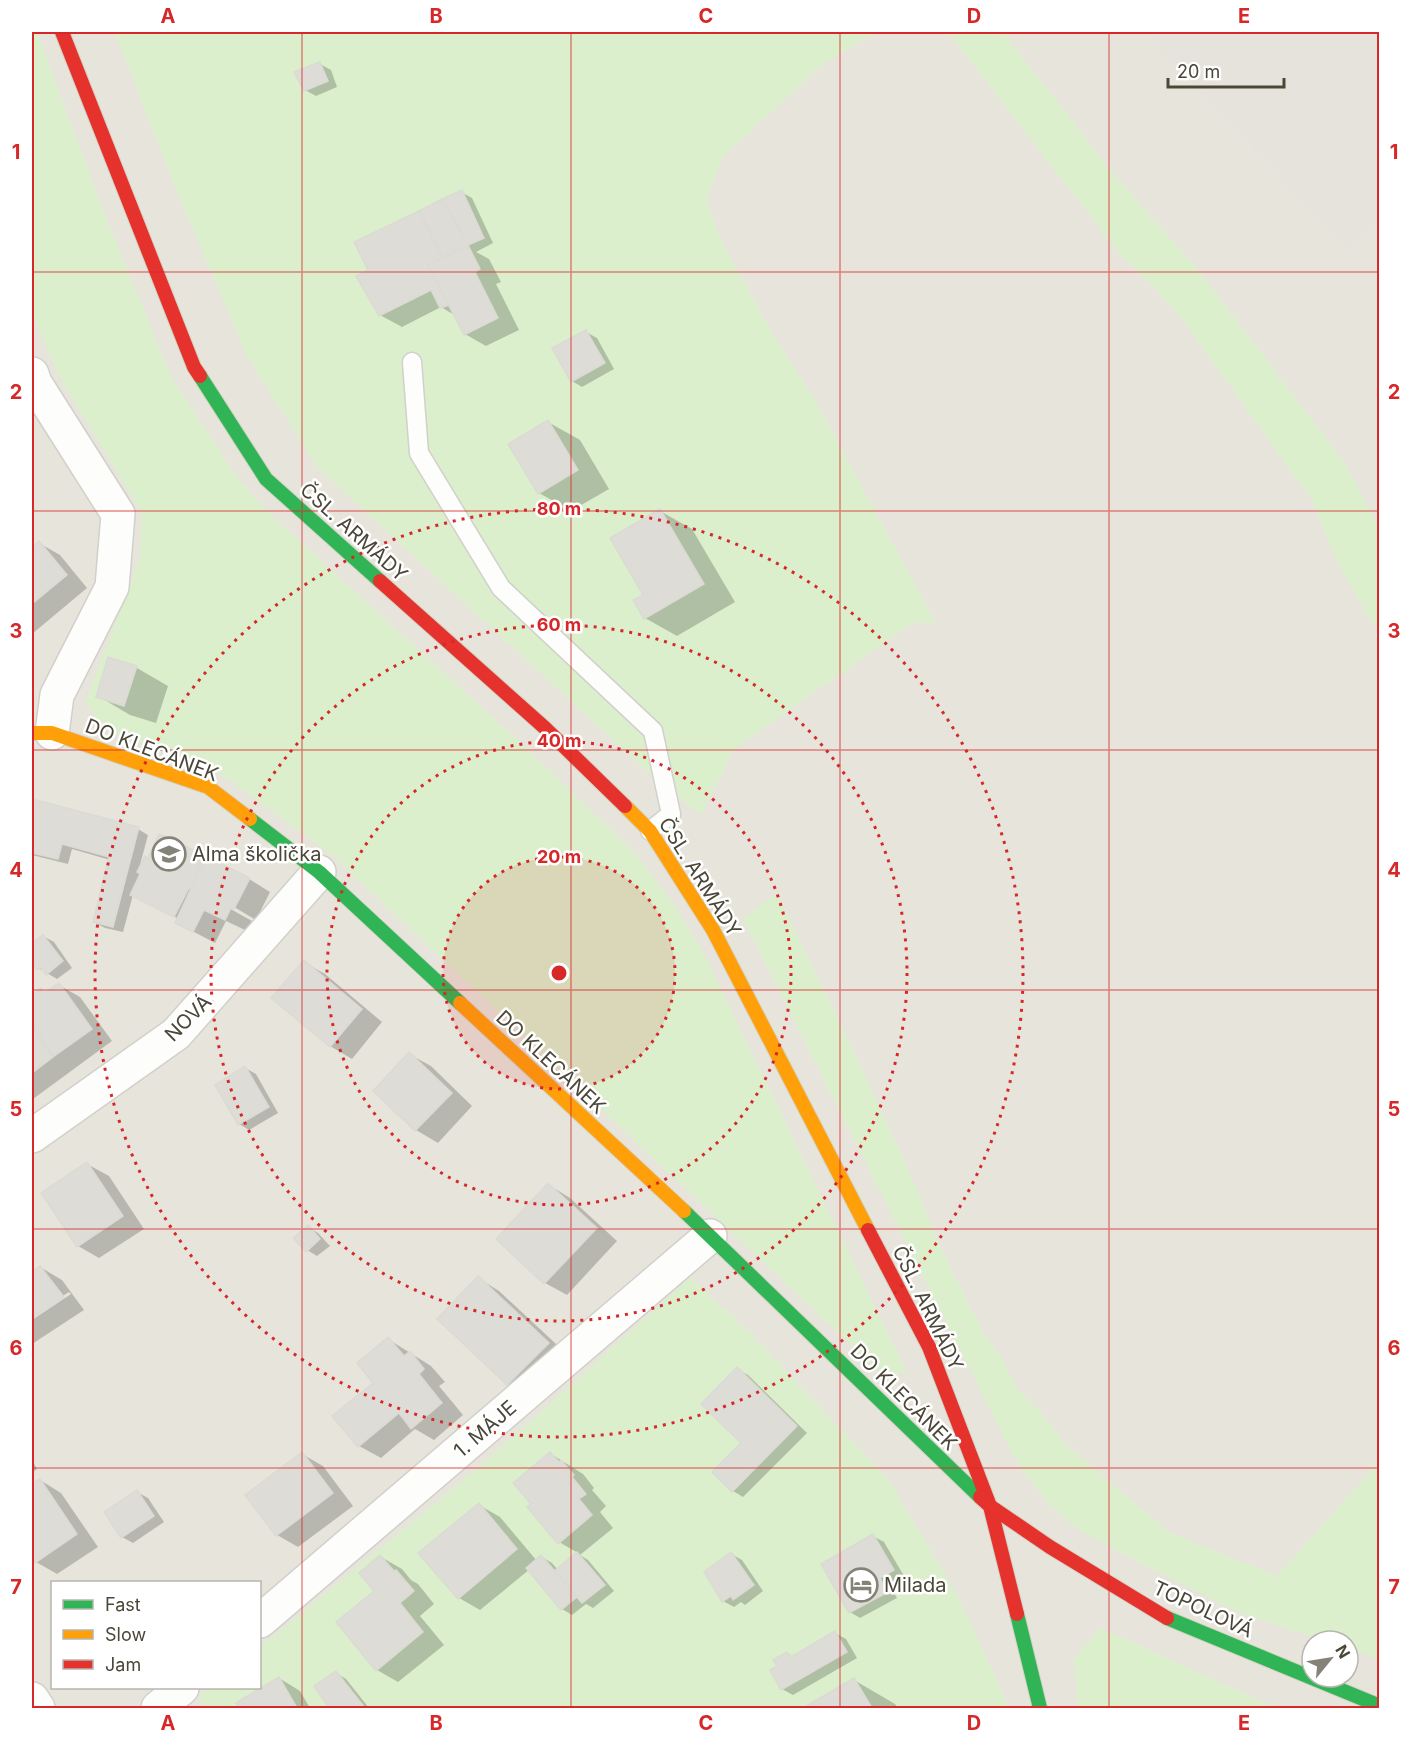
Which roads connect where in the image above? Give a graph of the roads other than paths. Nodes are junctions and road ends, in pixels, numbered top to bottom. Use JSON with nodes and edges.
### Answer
{"nodes":[{"id":1,"x":62,"y":32,"type":"edge"},
{"id":2,"x":412,"y":362,"type":"dead end"},
{"id":3,"x":32,"y":374,"type":"edge"},
{"id":4,"x":42,"y":733,"type":"edge"},
{"id":5,"x":650,"y":831,"type":"junction"},
{"id":6,"x":319,"y":872,"type":"junction"},
{"id":7,"x":32,"y":1136,"type":"edge"},
{"id":8,"x":710,"y":1236,"type":"junction"},
{"id":9,"x":990,"y":1506,"type":"junction"},
{"id":10,"x":261,"y":1620,"type":"edge"},
{"id":11,"x":32,"y":1699,"type":"edge"},
{"id":12,"x":1380,"y":1706,"type":"edge"},
{"id":13,"x":38,"y":1708,"type":"edge"},
{"id":14,"x":1040,"y":1708,"type":"edge"}],
"edges":[{"from":1,"to":5,"type":"street","name":"ČSL. ARMÁDY"},
{"from":2,"to":5,"type":"lane"},
{"from":3,"to":4,"type":"street"},
{"from":4,"to":6,"type":"street","name":"DO KLECÁNEK"},
{"from":5,"to":9,"type":"street","name":"ČSL. ARMÁDY"},
{"from":6,"to":7,"type":"street","name":"NOVÁ"},
{"from":6,"to":8,"type":"street","name":"DO KLECÁNEK"},
{"from":8,"to":9,"type":"street","name":"DO KLECÁNEK"},
{"from":8,"to":10,"type":"street","name":"1. MÁJE"},
{"from":9,"to":12,"type":"street","name":"TOPOLOVÁ"},
{"from":9,"to":14,"type":"street","name":"ČSL. ARMÁDY"},
{"from":11,"to":13,"type":"street"}]}
